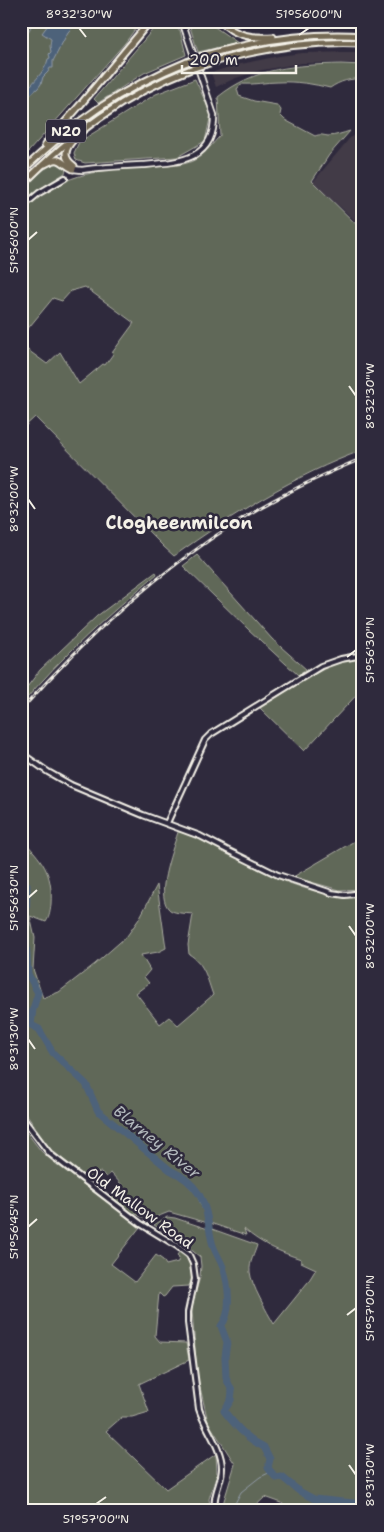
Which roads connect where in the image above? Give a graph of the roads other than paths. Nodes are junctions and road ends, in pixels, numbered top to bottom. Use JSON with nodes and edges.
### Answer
{"nodes":[{"id":1,"x":150,"y":21,"type":"edge"},
{"id":2,"x":221,"y":21,"type":"edge"},
{"id":3,"x":182,"y":22,"type":"edge"},
{"id":4,"x":315,"y":35,"type":"junction"},
{"id":5,"x":363,"y":36,"type":"edge"},
{"id":6,"x":363,"y":43,"type":"edge"},
{"id":7,"x":85,"y":127,"type":"junction"},
{"id":8,"x":73,"y":167,"type":"junction"},
{"id":9,"x":37,"y":169,"type":"junction"},
{"id":10,"x":21,"y":172,"type":"edge"},
{"id":11,"x":65,"y":178,"type":"dead end"},
{"id":12,"x":21,"y":186,"type":"edge"},
{"id":13,"x":21,"y":208,"type":"edge"},
{"id":14,"x":363,"y":655,"type":"edge"},
{"id":15,"x":21,"y":753,"type":"edge"},
{"id":16,"x":167,"y":823,"type":"junction"},
{"id":17,"x":363,"y":893,"type":"edge"},
{"id":18,"x":21,"y":1116,"type":"edge"},
{"id":19,"x":216,"y":1511,"type":"edge"}],
"edges":[{"from":1,"to":10,"type":"highway"},
{"from":2,"to":4,"type":"highway"},
{"from":3,"to":8,"type":"main road"},
{"from":4,"to":5,"type":"highway","number":"N20"},
{"from":4,"to":10,"type":"highway","number":"N20","bridge":true},
{"from":6,"to":7,"type":"highway","number":"N20","bridge":true},
{"from":7,"to":8,"type":"highway"},
{"from":7,"to":9,"type":"highway","number":"N20"},
{"from":8,"to":9,"type":"highway"},
{"from":9,"to":12,"type":"highway","number":"N20"},
{"from":11,"to":13,"type":"street"},
{"from":14,"to":16,"type":"street"},
{"from":15,"to":16,"type":"street"},
{"from":16,"to":17,"type":"street"},
{"from":18,"to":19,"type":"street","name":"Old Mallow Road"}]}
